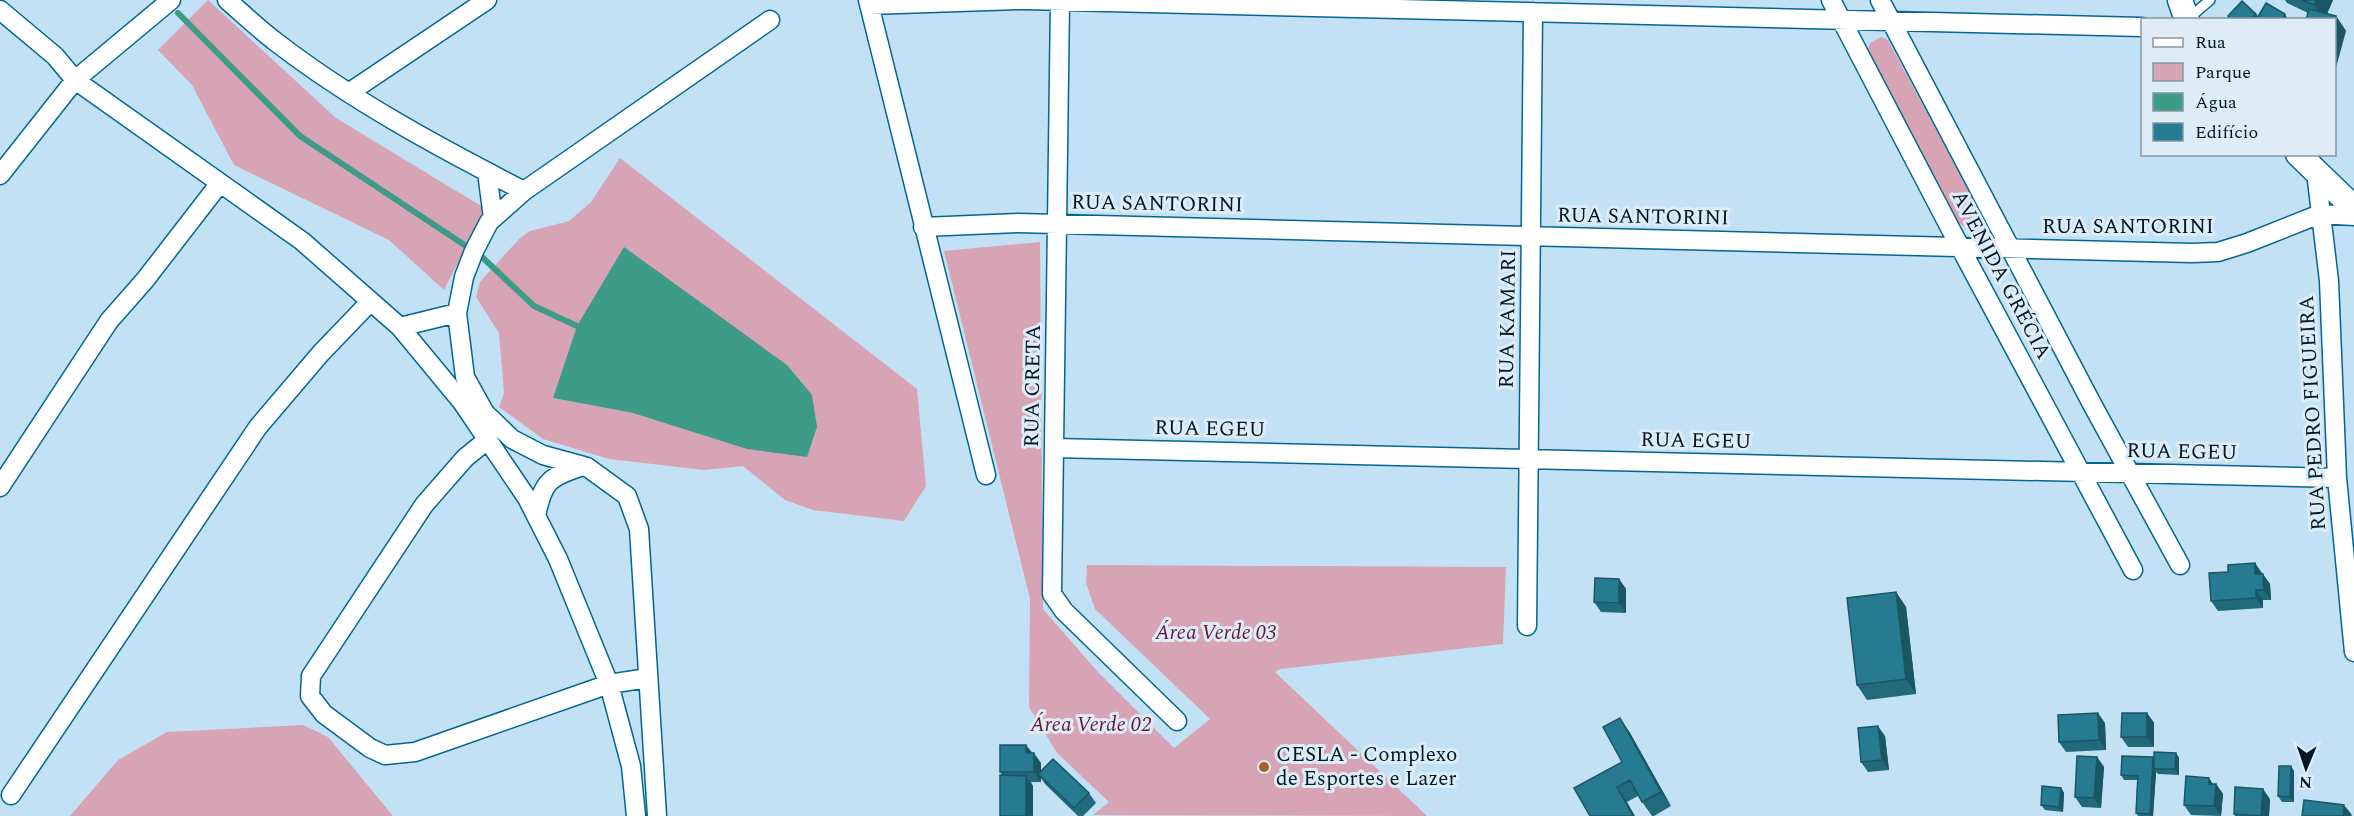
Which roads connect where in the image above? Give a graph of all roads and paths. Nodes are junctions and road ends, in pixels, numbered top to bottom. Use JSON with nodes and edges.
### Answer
{"nodes":[{"id":1,"x":171,"y":0,"type":"edge"},
{"id":2,"x":227,"y":0,"type":"edge"},
{"id":3,"x":487,"y":0,"type":"edge"},
{"id":4,"x":1022,"y":0,"type":"edge"},
{"id":5,"x":1831,"y":0,"type":"edge"},
{"id":6,"x":1880,"y":0,"type":"edge"},
{"id":7,"x":2180,"y":0,"type":"edge"},
{"id":8,"x":2210,"y":0,"type":"edge"},
{"id":9,"x":1060,"y":1,"type":"edge"},
{"id":10,"x":868,"y":3,"type":"edge"},
{"id":11,"x":0,"y":10,"type":"edge"},
{"id":12,"x":1533,"y":12,"type":"junction"},
{"id":13,"x":2187,"y":18,"type":"edge"},
{"id":14,"x":2188,"y":18,"type":"edge"},
{"id":15,"x":770,"y":20,"type":"dead end"},
{"id":16,"x":1841,"y":20,"type":"junction"},
{"id":17,"x":1892,"y":21,"type":"junction"},
{"id":18,"x":2141,"y":27,"type":"edge"},
{"id":19,"x":75,"y":80,"type":"junction"},
{"id":20,"x":350,"y":92,"type":"junction"},
{"id":21,"x":2300,"y":156,"type":"edge"},
{"id":22,"x":487,"y":172,"type":"junction"},
{"id":23,"x":2316,"y":172,"type":"junction"},
{"id":24,"x":0,"y":175,"type":"edge"},
{"id":25,"x":220,"y":183,"type":"junction"},
{"id":26,"x":524,"y":191,"type":"junction"},
{"id":27,"x":2354,"y":208,"type":"edge"},
{"id":28,"x":2320,"y":214,"type":"junction"},
{"id":29,"x":2354,"y":216,"type":"edge"},
{"id":30,"x":493,"y":218,"type":"junction"},
{"id":31,"x":1058,"y":224,"type":"junction"},
{"id":32,"x":923,"y":227,"type":"junction"},
{"id":33,"x":1531,"y":237,"type":"junction"},
{"id":34,"x":1960,"y":248,"type":"junction"},
{"id":35,"x":2012,"y":249,"type":"junction"},
{"id":36,"x":370,"y":302,"type":"junction"},
{"id":37,"x":457,"y":313,"type":"junction"},
{"id":38,"x":400,"y":327,"type":"junction"},
{"id":39,"x":487,"y":440,"type":"junction"},
{"id":40,"x":1054,"y":448,"type":"junction"},
{"id":41,"x":1529,"y":459,"type":"junction"},
{"id":42,"x":583,"y":466,"type":"junction"},
{"id":43,"x":2081,"y":472,"type":"junction"},
{"id":44,"x":2130,"y":473,"type":"junction"},
{"id":45,"x":986,"y":475,"type":"dead end"},
{"id":46,"x":2337,"y":478,"type":"junction"},
{"id":47,"x":0,"y":487,"type":"edge"},
{"id":48,"x":536,"y":516,"type":"junction"},
{"id":49,"x":2180,"y":565,"type":"dead end"},
{"id":50,"x":2133,"y":570,"type":"dead end"},
{"id":51,"x":1527,"y":626,"type":"dead end"},
{"id":52,"x":2354,"y":652,"type":"edge"},
{"id":53,"x":648,"y":678,"type":"junction"},
{"id":54,"x":609,"y":684,"type":"junction"},
{"id":55,"x":1177,"y":721,"type":"dead end"},
{"id":56,"x":11,"y":795,"type":"dead end"},
{"id":57,"x":636,"y":816,"type":"edge"},
{"id":58,"x":657,"y":816,"type":"edge"}],
"edges":[{"from":1,"to":19,"type":"street"},
{"from":2,"to":20,"type":"street"},
{"from":3,"to":20,"type":"street"},
{"from":4,"to":9,"type":"street"},
{"from":4,"to":10,"type":"street"},
{"from":5,"to":16,"type":"street","name":"AVENIDA GRÉCIA"},
{"from":6,"to":17,"type":"street","name":"AVENIDA GRÉCIA"},
{"from":7,"to":13,"type":"street"},
{"from":8,"to":14,"type":"lane"},
{"from":9,"to":12,"type":"street"},
{"from":9,"to":31,"type":"street","name":"RUA CRETA"},
{"from":10,"to":32,"type":"street"},
{"from":11,"to":19,"type":"street"},
{"from":12,"to":16,"type":"street"},
{"from":12,"to":33,"type":"street","name":"RUA KAMARI"},
{"from":15,"to":26,"type":"street"},
{"from":16,"to":17,"type":"street"},
{"from":16,"to":34,"type":"street","name":"AVENIDA GRÉCIA"},
{"from":17,"to":18,"type":"street"},
{"from":17,"to":35,"type":"street","name":"AVENIDA GRÉCIA"},
{"from":19,"to":24,"type":"street"},
{"from":19,"to":25,"type":"street"},
{"from":20,"to":22,"type":"street"},
{"from":21,"to":23,"type":"street"},
{"from":22,"to":26,"type":"street"},
{"from":22,"to":30,"type":"street"},
{"from":23,"to":27,"type":"street"},
{"from":23,"to":28,"type":"street","name":"RUA PEDRO FIGUEIRA"},
{"from":25,"to":36,"type":"street"},
{"from":25,"to":47,"type":"street"},
{"from":26,"to":30,"type":"street"},
{"from":28,"to":29,"type":"street","name":"RUA SANTORINI"},
{"from":28,"to":35,"type":"street","name":"RUA SANTORINI"},
{"from":28,"to":46,"type":"street","name":"RUA PEDRO FIGUEIRA"},
{"from":30,"to":37,"type":"street"},
{"from":31,"to":32,"type":"street","name":"RUA SANTORINI"},
{"from":31,"to":33,"type":"street","name":"RUA SANTORINI"},
{"from":31,"to":40,"type":"street","name":"RUA CRETA"},
{"from":32,"to":45,"type":"street"},
{"from":33,"to":34,"type":"street","name":"RUA SANTORINI"},
{"from":33,"to":41,"type":"street","name":"RUA KAMARI"},
{"from":34,"to":35,"type":"street","name":"RUA SANTORINI"},
{"from":34,"to":43,"type":"street","name":"AVENIDA GRÉCIA"},
{"from":35,"to":44,"type":"street","name":"AVENIDA GRÉCIA"},
{"from":36,"to":38,"type":"street"},
{"from":36,"to":56,"type":"street"},
{"from":37,"to":38,"type":"street"},
{"from":37,"to":42,"type":"street"},
{"from":38,"to":39,"type":"street"},
{"from":39,"to":48,"type":"street"},
{"from":39,"to":54,"type":"street"},
{"from":40,"to":41,"type":"street","name":"RUA EGEU"},
{"from":40,"to":55,"type":"street","name":"RUA CRETA"},
{"from":41,"to":43,"type":"street","name":"RUA EGEU"},
{"from":41,"to":51,"type":"street","name":"RUA KAMARI"},
{"from":42,"to":48,"type":"street"},
{"from":42,"to":53,"type":"street"},
{"from":43,"to":44,"type":"street","name":"RUA EGEU"},
{"from":43,"to":50,"type":"street","name":"AVENIDA GRÉCIA"},
{"from":44,"to":46,"type":"street","name":"RUA EGEU"},
{"from":44,"to":49,"type":"street","name":"AVENIDA GRÉCIA"},
{"from":46,"to":52,"type":"street","name":"RUA PEDRO FIGUEIRA"},
{"from":48,"to":54,"type":"street"},
{"from":53,"to":54,"type":"street"},
{"from":53,"to":58,"type":"street"},
{"from":54,"to":57,"type":"street"}]}
